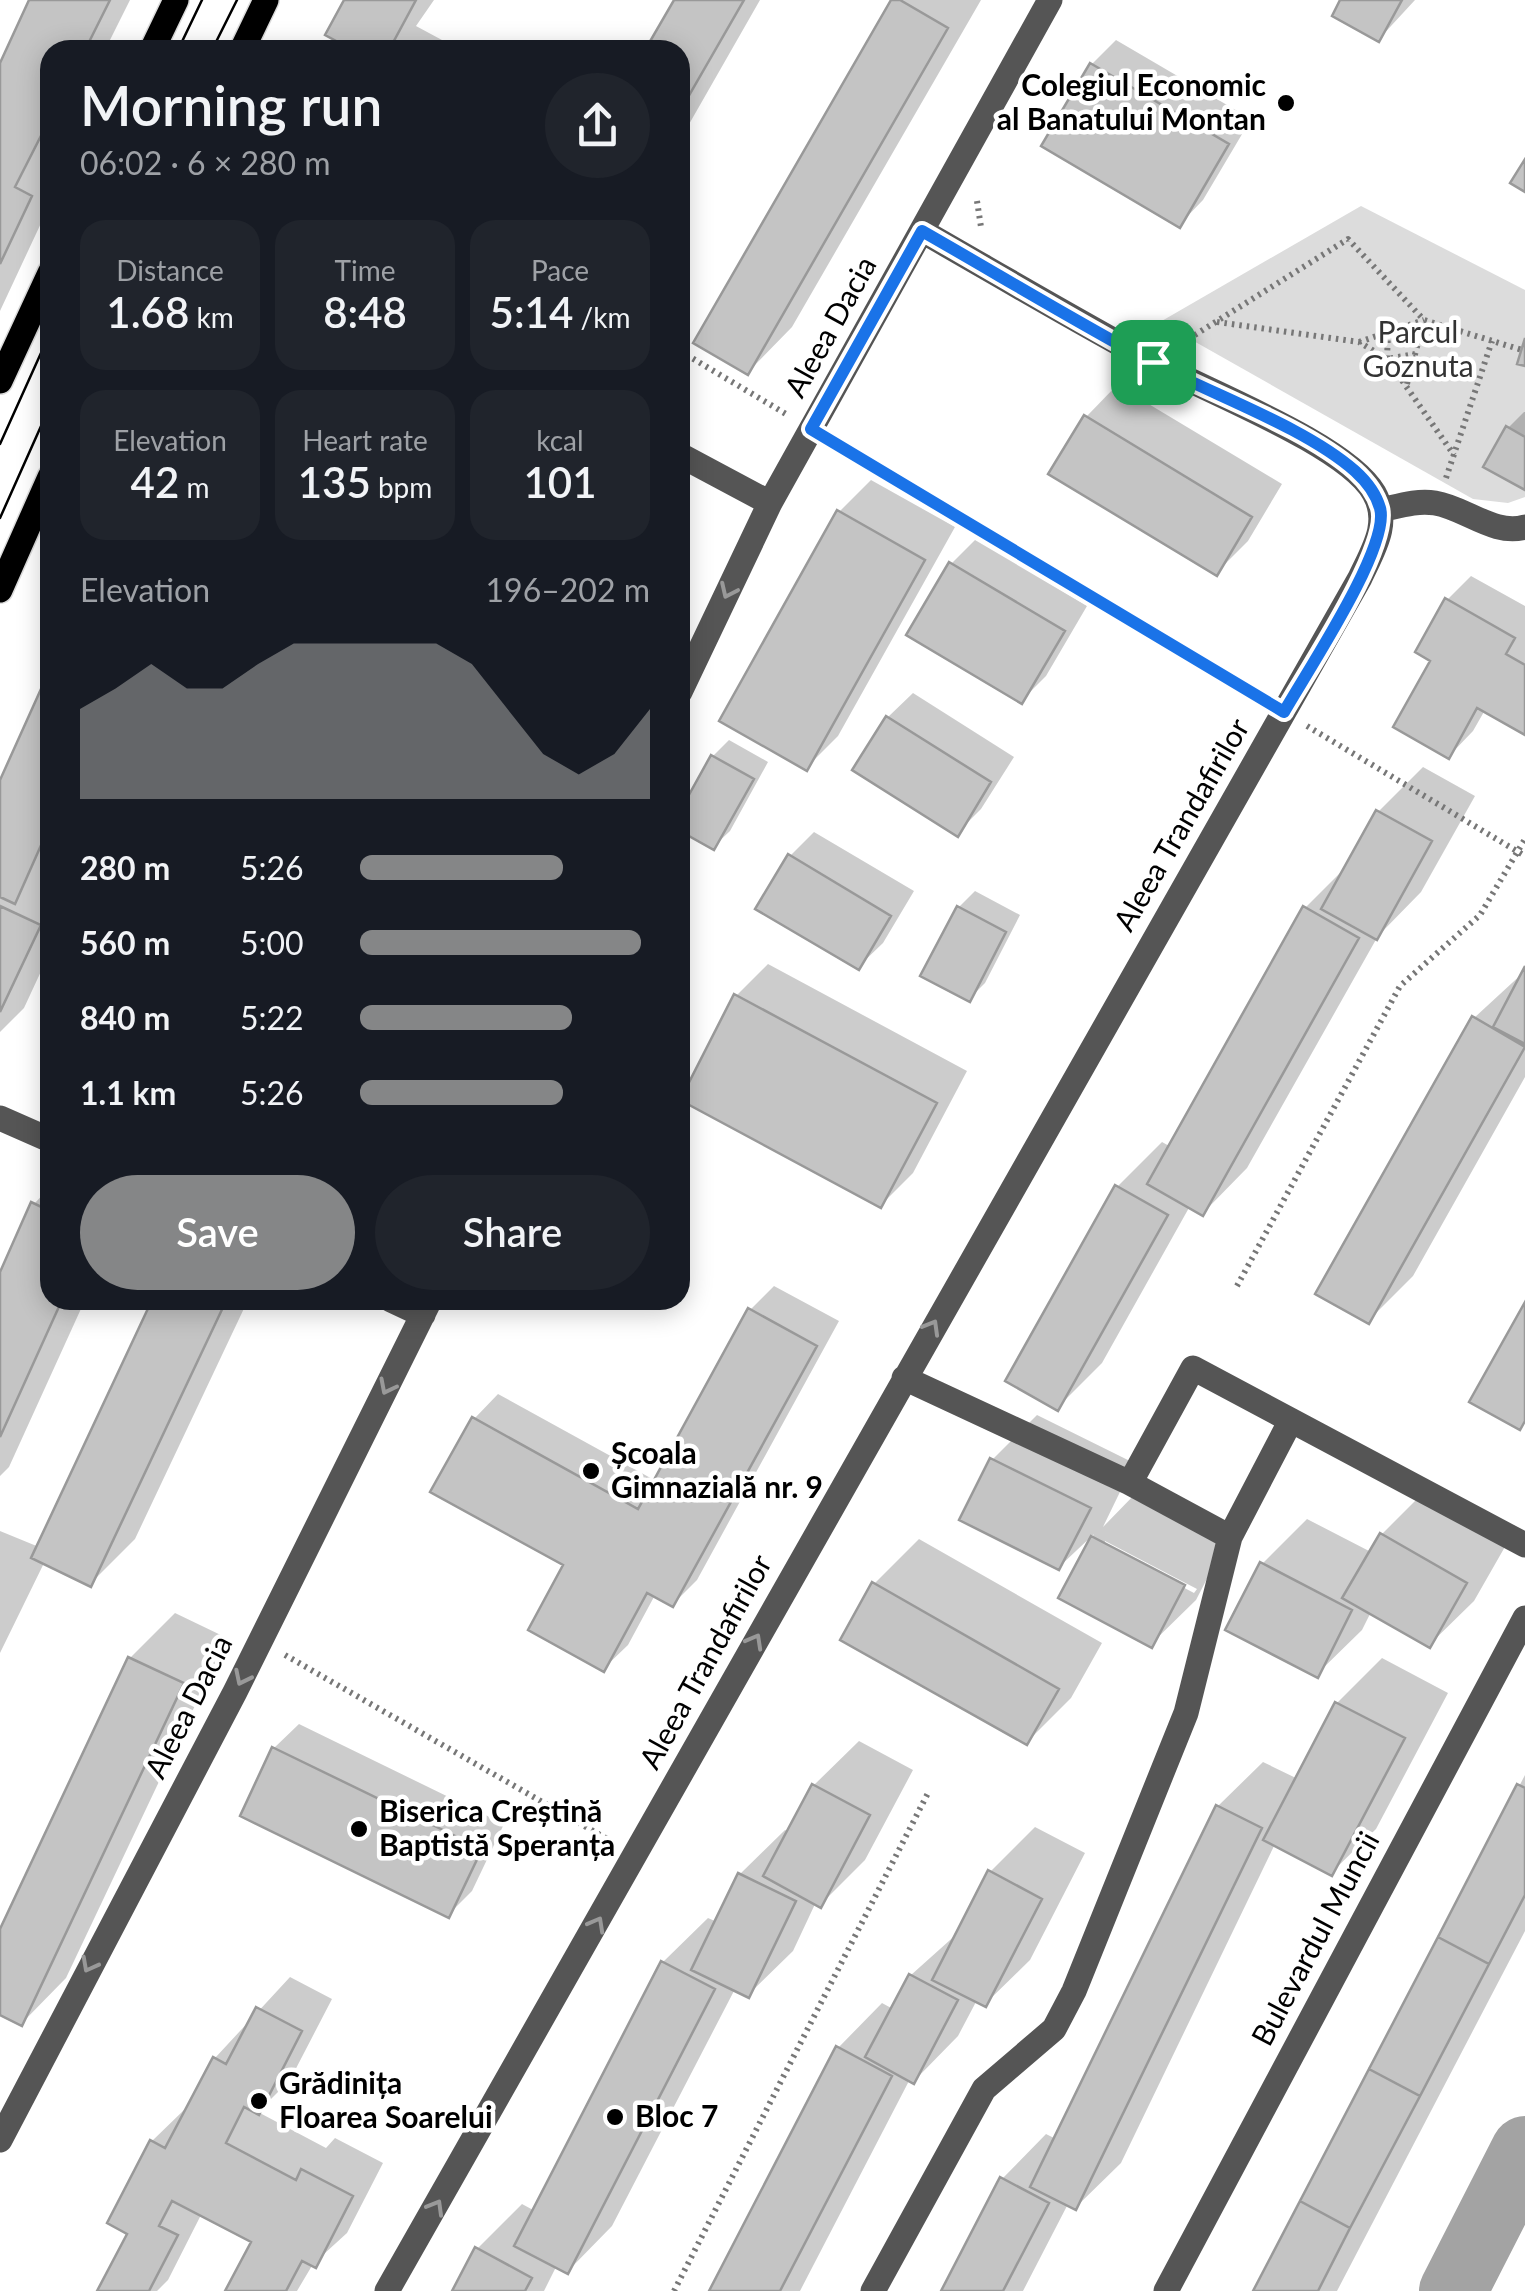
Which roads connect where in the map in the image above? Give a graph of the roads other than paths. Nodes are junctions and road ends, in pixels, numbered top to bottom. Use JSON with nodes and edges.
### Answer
{"nodes":[{"id":1,"x":176,"y":0,"type":"edge"},
{"id":2,"x":266,"y":0,"type":"edge"},
{"id":3,"x":1050,"y":0,"type":"edge"},
{"id":4,"x":157,"y":40,"type":"edge"},
{"id":5,"x":247,"y":40,"type":"edge"},
{"id":6,"x":922,"y":231,"type":"junction"},
{"id":7,"x":40,"y":294,"type":"edge"},
{"id":8,"x":0,"y":381,"type":"edge"},
{"id":9,"x":690,"y":461,"type":"edge"},
{"id":10,"x":40,"y":500,"type":"edge"},
{"id":11,"x":770,"y":503,"type":"junction"},
{"id":12,"x":1381,"y":510,"type":"junction"},
{"id":13,"x":1525,"y":527,"type":"edge"},
{"id":14,"x":0,"y":590,"type":"edge"},
{"id":15,"x":690,"y":671,"type":"edge"},
{"id":16,"x":0,"y":1118,"type":"edge"},
{"id":17,"x":40,"y":1136,"type":"edge"},
{"id":18,"x":426,"y":1310,"type":"edge"},
{"id":19,"x":904,"y":1378,"type":"junction"},
{"id":20,"x":1290,"y":1422,"type":"junction"},
{"id":21,"x":1130,"y":1483,"type":"junction"},
{"id":22,"x":1230,"y":1537,"type":"junction"},
{"id":23,"x":1525,"y":1545,"type":"edge"},
{"id":24,"x":1525,"y":1618,"type":"edge"},
{"id":25,"x":4,"y":2123,"type":"edge"},
{"id":26,"x":387,"y":2291,"type":"edge"},
{"id":27,"x":873,"y":2291,"type":"edge"},
{"id":28,"x":1166,"y":2291,"type":"edge"}],
"edges":[{"from":1,"to":4,"type":"main road"},
{"from":2,"to":5,"type":"main road"},
{"from":3,"to":6,"type":"street","name":"Aleea Dacia"},
{"from":6,"to":11,"type":"street","name":"Aleea Dacia"},
{"from":6,"to":12,"type":"street"},
{"from":7,"to":8,"type":"main road"},
{"from":9,"to":11,"type":"street"},
{"from":10,"to":14,"type":"main road"},
{"from":11,"to":15,"type":"street","name":"Aleea Dacia","one_way":true},
{"from":12,"to":13,"type":"street"},
{"from":19,"to":12,"type":"street","name":"Aleea Trandafirilor","one_way":true},
{"from":16,"to":17,"type":"street"},
{"from":18,"to":25,"type":"street","name":"Aleea Dacia","one_way":true},
{"from":19,"to":21,"type":"street"},
{"from":26,"to":19,"type":"street","name":"Aleea Trandafirilor","one_way":true},
{"from":20,"to":21,"type":"street"},
{"from":20,"to":22,"type":"street"},
{"from":20,"to":23,"type":"street"},
{"from":21,"to":22,"type":"street"},
{"from":22,"to":27,"type":"street"},
{"from":24,"to":28,"type":"street","name":"Bulevardul Muncii"}]}
